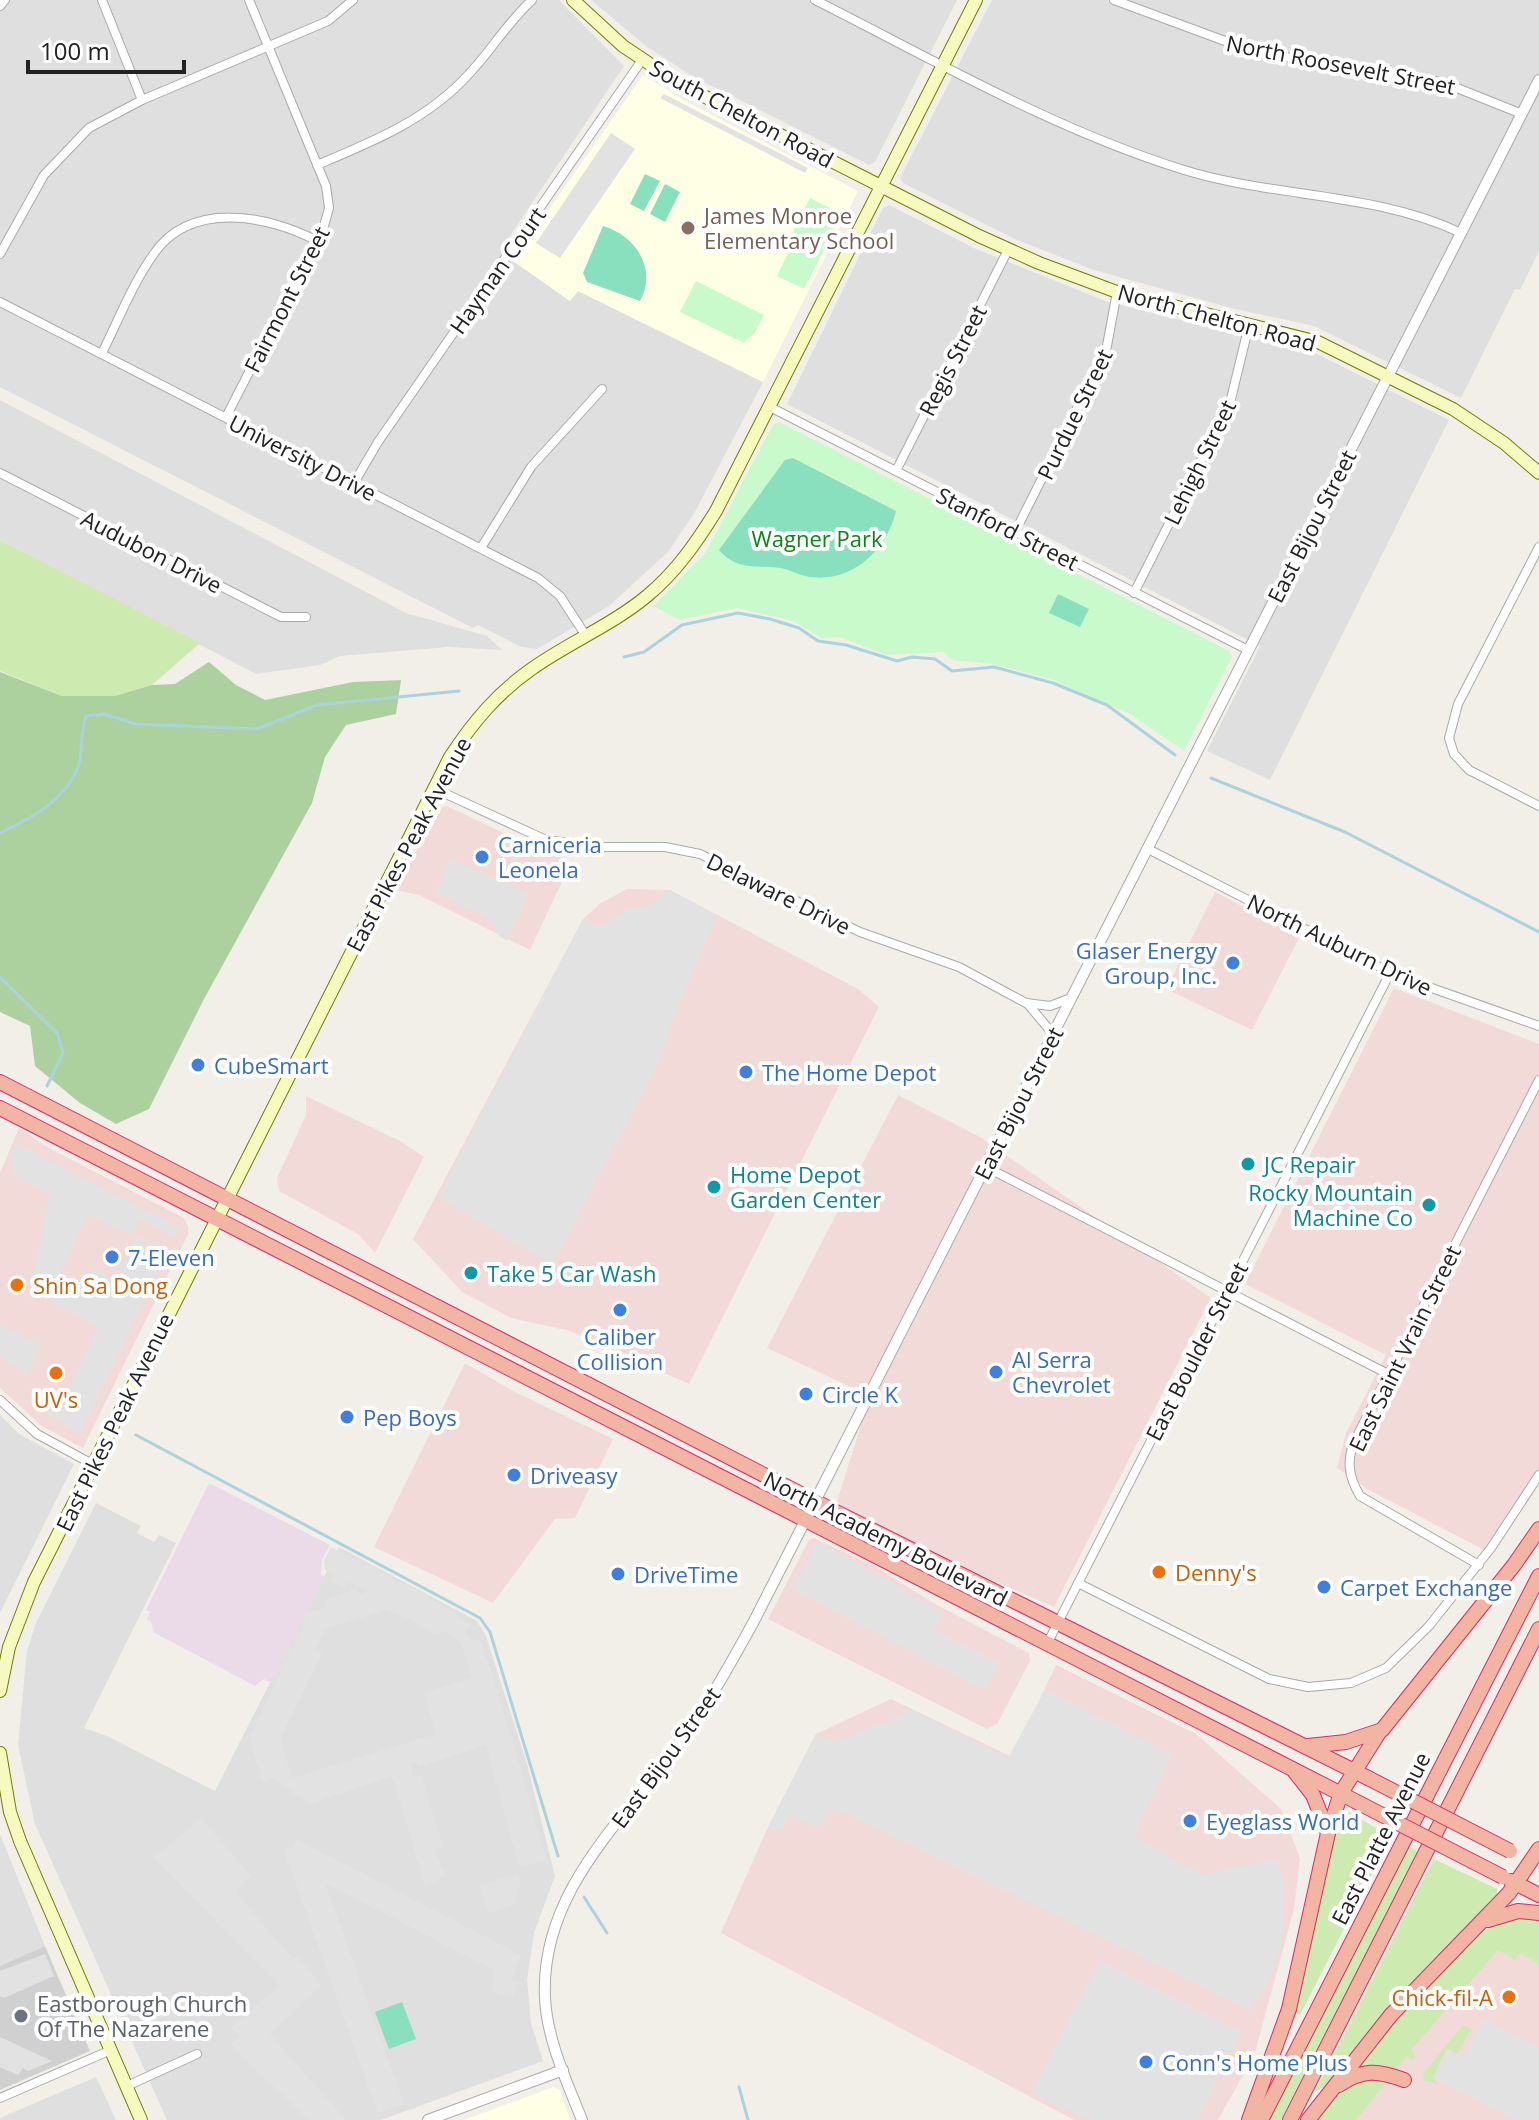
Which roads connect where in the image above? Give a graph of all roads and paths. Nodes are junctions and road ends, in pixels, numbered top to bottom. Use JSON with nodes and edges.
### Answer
{"nodes":[{"id":1,"x":5,"y":0,"type":"edge"},
{"id":2,"x":102,"y":0,"type":"edge"},
{"id":3,"x":249,"y":0,"type":"edge"},
{"id":4,"x":353,"y":0,"type":"edge"},
{"id":5,"x":532,"y":0,"type":"edge"},
{"id":6,"x":573,"y":0,"type":"edge"},
{"id":7,"x":815,"y":0,"type":"edge"},
{"id":8,"x":976,"y":0,"type":"edge"},
{"id":9,"x":1114,"y":0,"type":"edge"},
{"id":10,"x":0,"y":6,"type":"edge"},
{"id":11,"x":268,"y":45,"type":"junction"},
{"id":12,"x":642,"y":60,"type":"junction"},
{"id":13,"x":943,"y":64,"type":"junction"},
{"id":14,"x":1539,"y":80,"type":"edge"},
{"id":15,"x":142,"y":100,"type":"junction"},
{"id":16,"x":1522,"y":114,"type":"junction"},
{"id":17,"x":317,"y":165,"type":"junction"},
{"id":18,"x":881,"y":185,"type":"junction"},
{"id":19,"x":1461,"y":233,"type":"junction"},
{"id":20,"x":317,"y":241,"type":"junction"},
{"id":21,"x":1008,"y":250,"type":"junction"},
{"id":22,"x":0,"y":254,"type":"edge"},
{"id":23,"x":1117,"y":292,"type":"junction"},
{"id":24,"x":0,"y":302,"type":"edge"},
{"id":25,"x":1249,"y":325,"type":"junction"},
{"id":26,"x":102,"y":353,"type":"junction"},
{"id":27,"x":1388,"y":376,"type":"junction"},
{"id":28,"x":602,"y":389,"type":"dead end"},
{"id":29,"x":768,"y":406,"type":"junction"},
{"id":30,"x":226,"y":417,"type":"junction"},
{"id":31,"x":896,"y":471,"type":"junction"},
{"id":32,"x":0,"y":473,"type":"edge"},
{"id":33,"x":1539,"y":473,"type":"edge"},
{"id":34,"x":354,"y":483,"type":"junction"},
{"id":35,"x":1015,"y":532,"type":"junction"},
{"id":36,"x":1539,"y":547,"type":"edge"},
{"id":37,"x":481,"y":548,"type":"junction"},
{"id":38,"x":1134,"y":593,"type":"junction"},
{"id":39,"x":306,"y":617,"type":"dead end"},
{"id":40,"x":586,"y":636,"type":"junction"},
{"id":41,"x":1248,"y":650,"type":"junction"},
{"id":42,"x":433,"y":788,"type":"junction"},
{"id":43,"x":1539,"y":806,"type":"edge"},
{"id":44,"x":1148,"y":849,"type":"junction"},
{"id":45,"x":1390,"y":973,"type":"junction"},
{"id":46,"x":1071,"y":998,"type":"junction"},
{"id":47,"x":1026,"y":1003,"type":"junction"},
{"id":48,"x":1539,"y":1026,"type":"edge"},
{"id":49,"x":1053,"y":1034,"type":"junction"},
{"id":50,"x":1539,"y":1080,"type":"edge"},
{"id":51,"x":0,"y":1082,"type":"edge"},
{"id":52,"x":0,"y":1108,"type":"edge"},
{"id":53,"x":986,"y":1167,"type":"junction"},
{"id":54,"x":225,"y":1197,"type":"junction"},
{"id":55,"x":215,"y":1218,"type":"junction"},
{"id":56,"x":1228,"y":1291,"type":"junction"},
{"id":57,"x":1388,"y":1374,"type":"junction"},
{"id":58,"x":0,"y":1400,"type":"edge"},
{"id":59,"x":94,"y":1465,"type":"junction"},
{"id":60,"x":1539,"y":1475,"type":"edge"},
{"id":61,"x":816,"y":1501,"type":"junction"},
{"id":62,"x":805,"y":1522,"type":"junction"},
{"id":63,"x":1539,"y":1529,"type":"edge"},
{"id":64,"x":1479,"y":1565,"type":"junction"},
{"id":65,"x":1539,"y":1576,"type":"edge"},
{"id":66,"x":1078,"y":1583,"type":"junction"},
{"id":67,"x":1058,"y":1624,"type":"junction"},
{"id":68,"x":1539,"y":1629,"type":"edge"},
{"id":69,"x":1047,"y":1644,"type":"junction"},
{"id":70,"x":0,"y":1691,"type":"edge"},
{"id":71,"x":1382,"y":1730,"type":"junction"},
{"id":72,"x":1303,"y":1746,"type":"junction"},
{"id":73,"x":0,"y":1753,"type":"edge"},
{"id":74,"x":1292,"y":1768,"type":"junction"},
{"id":75,"x":1353,"y":1770,"type":"junction"},
{"id":76,"x":1341,"y":1793,"type":"junction"},
{"id":77,"x":1328,"y":1833,"type":"junction"},
{"id":78,"x":1537,"y":1859,"type":"edge"},
{"id":79,"x":1517,"y":1884,"type":"junction"},
{"id":80,"x":1539,"y":1895,"type":"edge"},
{"id":81,"x":1539,"y":1913,"type":"edge"},
{"id":82,"x":1484,"y":1921,"type":"junction"},
{"id":83,"x":111,"y":2050,"type":"junction"},
{"id":84,"x":197,"y":2054,"type":"dead end"},
{"id":85,"x":563,"y":2070,"type":"junction"},
{"id":86,"x":1404,"y":2080,"type":"dead end"},
{"id":87,"x":127,"y":2086,"type":"junction"},
{"id":88,"x":0,"y":2098,"type":"edge"},
{"id":89,"x":1323,"y":2099,"type":"junction"},
{"id":90,"x":141,"y":2120,"type":"edge"},
{"id":91,"x":428,"y":2120,"type":"edge"},
{"id":92,"x":582,"y":2120,"type":"edge"},
{"id":93,"x":1249,"y":2120,"type":"edge"},
{"id":94,"x":1261,"y":2120,"type":"edge"},
{"id":95,"x":1290,"y":2120,"type":"edge"},
{"id":96,"x":1308,"y":2120,"type":"edge"}],
"edges":[{"from":1,"to":10,"type":"street"},
{"from":2,"to":15,"type":"street"},
{"from":3,"to":11,"type":"street","name":"Fairmont Street"},
{"from":4,"to":11,"type":"street"},
{"from":5,"to":17,"type":"street"},
{"from":6,"to":12,"type":"main road","name":"South Chelton Road"},
{"from":7,"to":13,"type":"street"},
{"from":8,"to":13,"type":"main road","name":"East Pikes Peak Avenue"},
{"from":9,"to":16,"type":"street","name":"North Roosevelt Street"},
{"from":11,"to":15,"type":"street"},
{"from":11,"to":17,"type":"street","name":"Fairmont Street"},
{"from":12,"to":18,"type":"main road","name":"South Chelton Road"},
{"from":12,"to":34,"type":"street","name":"Hayman Court"},
{"from":13,"to":18,"type":"main road","name":"East Pikes Peak Avenue"},
{"from":13,"to":19,"type":"street"},
{"from":14,"to":16,"type":"street","name":"East Bijou Street"},
{"from":15,"to":22,"type":"street"},
{"from":16,"to":19,"type":"street","name":"East Bijou Street"},
{"from":17,"to":20,"type":"street","name":"Fairmont Street"},
{"from":18,"to":21,"type":"main road","name":"North Chelton Road"},
{"from":18,"to":29,"type":"main road","name":"East Pikes Peak Avenue"},
{"from":19,"to":27,"type":"street","name":"East Bijou Street"},
{"from":20,"to":26,"type":"street"},
{"from":20,"to":30,"type":"street","name":"Fairmont Street"},
{"from":21,"to":23,"type":"main road","name":"North Chelton Road"},
{"from":21,"to":31,"type":"street","name":"Regis Street"},
{"from":23,"to":25,"type":"main road","name":"North Chelton Road"},
{"from":23,"to":35,"type":"street","name":"Purdue Street"},
{"from":24,"to":26,"type":"street","name":"University Drive"},
{"from":25,"to":27,"type":"main road","name":"North Chelton Road"},
{"from":25,"to":38,"type":"street","name":"Lehigh Street"},
{"from":26,"to":30,"type":"street","name":"University Drive"},
{"from":27,"to":33,"type":"main road","name":"North Chelton Road"},
{"from":27,"to":41,"type":"street","name":"East Bijou Street"},
{"from":28,"to":37,"type":"street"},
{"from":29,"to":31,"type":"street","name":"Stanford Street"},
{"from":29,"to":40,"type":"main road","name":"East Pikes Peak Avenue"},
{"from":30,"to":34,"type":"street","name":"University Drive"},
{"from":31,"to":35,"type":"street","name":"Stanford Street"},
{"from":32,"to":39,"type":"street","name":"Audubon Drive"},
{"from":34,"to":37,"type":"street","name":"University Drive"},
{"from":35,"to":38,"type":"street","name":"Stanford Street"},
{"from":36,"to":43,"type":"street"},
{"from":37,"to":40,"type":"street","name":"University Drive"},
{"from":38,"to":41,"type":"street","name":"Stanford Street"},
{"from":40,"to":42,"type":"main road","name":"East Pikes Peak Avenue"},
{"from":41,"to":44,"type":"street","name":"East Bijou Street"},
{"from":42,"to":47,"type":"street","name":"Delaware Drive"},
{"from":42,"to":54,"type":"main road","name":"East Pikes Peak Avenue"},
{"from":44,"to":45,"type":"street","name":"North Auburn Drive"},
{"from":44,"to":46,"type":"street","name":"East Bijou Street"},
{"from":45,"to":48,"type":"street","name":"North Auburn Drive"},
{"from":45,"to":56,"type":"street","name":"East Boulder Street"},
{"from":46,"to":47,"type":"street"},
{"from":46,"to":49,"type":"street","name":"East Bijou Street"},
{"from":47,"to":49,"type":"street","name":"Delaware Drive"},
{"from":49,"to":53,"type":"street","name":"East Bijou Street"},
{"from":50,"to":57,"type":"street","name":"East Saint Vrain Street"},
{"from":51,"to":54,"type":"highway","name":"North Academy Boulevard"},
{"from":52,"to":55,"type":"highway","name":"North Academy Boulevard"},
{"from":53,"to":56,"type":"street"},
{"from":53,"to":61,"type":"street","name":"East Bijou Street"},
{"from":54,"to":55,"type":"main road","name":"East Pikes Peak Avenue"},
{"from":54,"to":61,"type":"highway","name":"North Academy Boulevard"},
{"from":55,"to":59,"type":"main road","name":"East Pikes Peak Avenue"},
{"from":55,"to":62,"type":"highway","name":"North Academy Boulevard"},
{"from":56,"to":57,"type":"street"},
{"from":56,"to":66,"type":"street","name":"East Boulder Street"},
{"from":57,"to":64,"type":"street","name":"East Saint Vrain Street"},
{"from":58,"to":59,"type":"street"},
{"from":59,"to":70,"type":"main road","name":"East Pikes Peak Avenue"},
{"from":60,"to":64,"type":"street"},
{"from":61,"to":62,"type":"street","name":"East Bijou Street"},
{"from":61,"to":67,"type":"highway","name":"North Academy Boulevard"},
{"from":62,"to":69,"type":"highway","name":"North Academy Boulevard"},
{"from":62,"to":85,"type":"street","name":"East Bijou Street"},
{"from":63,"to":71,"type":"highway"},
{"from":64,"to":66,"type":"street"},
{"from":65,"to":94,"type":"highway","name":"East Platte Avenue"},
{"from":66,"to":67,"type":"street","name":"East Boulder Street"},
{"from":67,"to":69,"type":"street","name":"East Boulder Street"},
{"from":67,"to":72,"type":"highway","name":"North Academy Boulevard"},
{"from":68,"to":95,"type":"highway","name":"East Platte Avenue"},
{"from":69,"to":74,"type":"highway","name":"North Academy Boulevard"},
{"from":71,"to":72,"type":"highway"},
{"from":71,"to":75,"type":"highway"},
{"from":72,"to":75,"type":"highway","name":"North Academy Boulevard"},
{"from":73,"to":83,"type":"main road"},
{"from":74,"to":76,"type":"highway","name":"North Academy Boulevard"},
{"from":74,"to":77,"type":"highway"},
{"from":75,"to":76,"type":"highway"},
{"from":75,"to":78,"type":"highway","name":"North Academy Boulevard","bridge":true},
{"from":76,"to":77,"type":"highway"},
{"from":76,"to":79,"type":"highway","name":"North Academy Boulevard","bridge":true},
{"from":77,"to":93,"type":"highway"},
{"from":78,"to":79,"type":"highway"},
{"from":79,"to":80,"type":"highway","name":"North Academy Boulevard"},
{"from":79,"to":82,"type":"highway"},
{"from":81,"to":82,"type":"highway"},
{"from":82,"to":89,"type":"highway"},
{"from":83,"to":87,"type":"main road"},
{"from":83,"to":88,"type":"street"},
{"from":84,"to":87,"type":"street"},
{"from":85,"to":91,"type":"street"},
{"from":85,"to":92,"type":"street","name":"East Bijou Street"},
{"from":86,"to":89,"type":"highway"},
{"from":87,"to":90,"type":"main road"},
{"from":89,"to":96,"type":"highway"}]}
